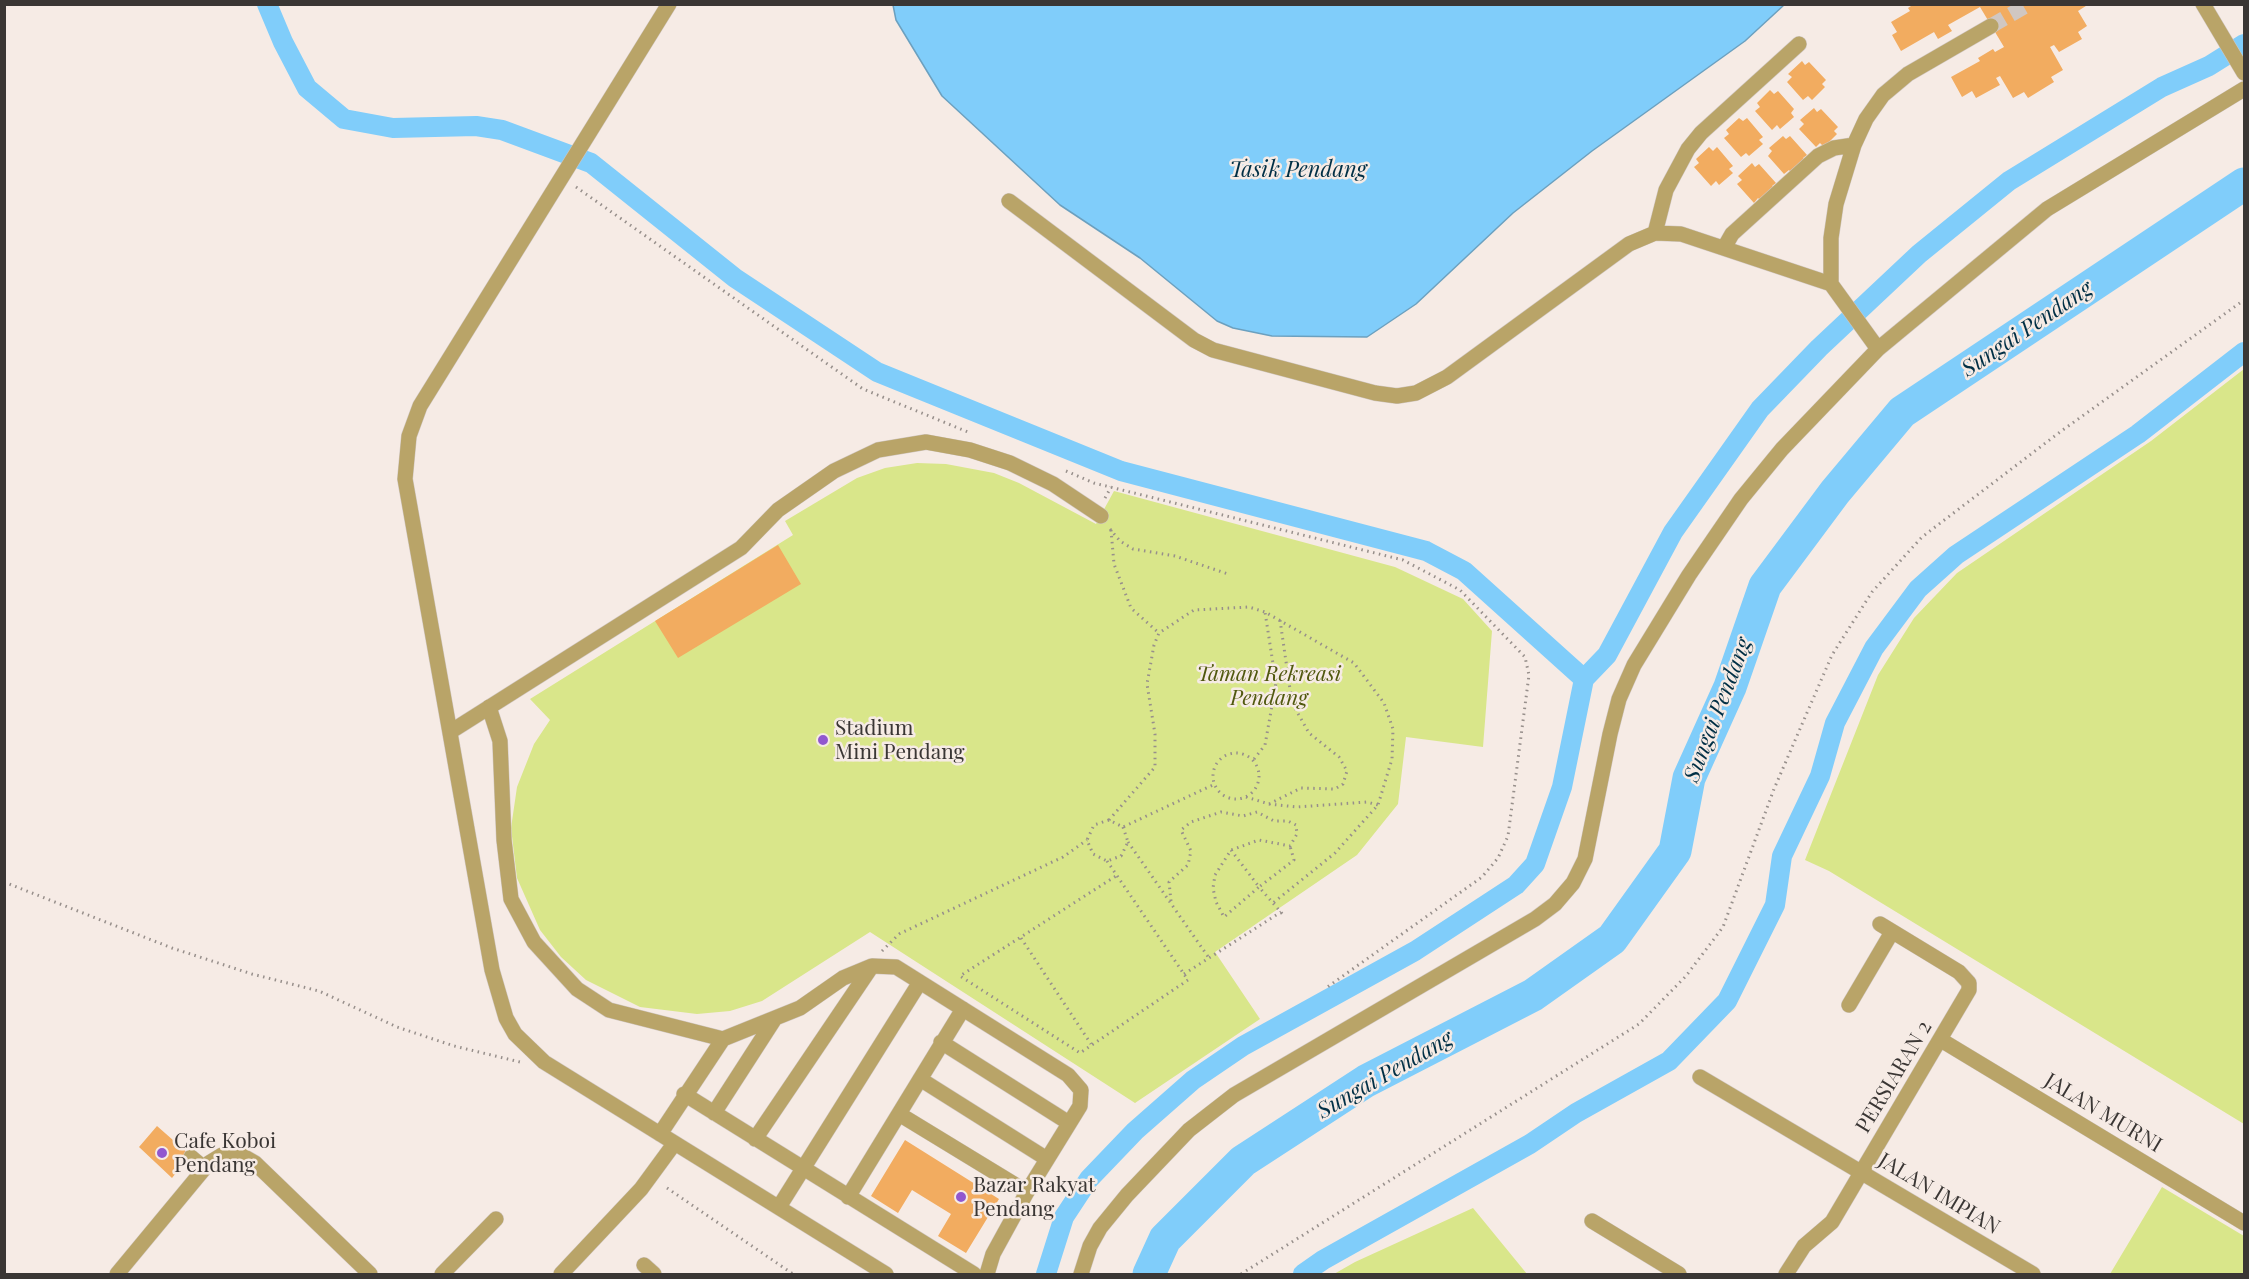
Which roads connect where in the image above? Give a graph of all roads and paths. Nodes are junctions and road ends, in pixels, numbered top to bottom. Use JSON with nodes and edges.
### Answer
{"nodes":[{"id":1,"x":669,"y":4,"type":"edge"},
{"id":2,"x":2203,"y":4,"type":"edge"},
{"id":3,"x":1991,"y":26,"type":"tunnel mouth"},
{"id":4,"x":1799,"y":44,"type":"dead end"},
{"id":5,"x":2241,"y":67,"type":"edge"},
{"id":6,"x":2244,"y":89,"type":"edge"},
{"id":7,"x":1854,"y":145,"type":"junction"},
{"id":8,"x":564,"y":174,"type":"junction"},
{"id":9,"x":1009,"y":201,"type":"dead end"},
{"id":10,"x":1655,"y":233,"type":"junction"},
{"id":11,"x":1724,"y":248,"type":"junction"},
{"id":12,"x":1831,"y":284,"type":"junction"},
{"id":13,"x":2244,"y":300,"type":"edge"},
{"id":14,"x":1878,"y":349,"type":"junction"},
{"id":15,"x":974,"y":434,"type":"dead end"},
{"id":16,"x":1061,"y":470,"type":"dead end"},
{"id":17,"x":1101,"y":516,"type":"joint"},
{"id":18,"x":1111,"y":530,"type":"junction"},
{"id":19,"x":1228,"y":574,"type":"dead end"},
{"id":20,"x":1265,"y":612,"type":"junction"},
{"id":21,"x":1281,"y":620,"type":"junction"},
{"id":22,"x":1159,"y":633,"type":"junction"},
{"id":23,"x":489,"y":707,"type":"junction"},
{"id":24,"x":450,"y":732,"type":"junction"},
{"id":25,"x":1254,"y":759,"type":"junction"},
{"id":26,"x":1215,"y":784,"type":"junction"},
{"id":27,"x":1246,"y":797,"type":"junction"},
{"id":28,"x":1269,"y":804,"type":"junction"},
{"id":29,"x":1378,"y":805,"type":"junction"},
{"id":30,"x":1109,"y":820,"type":"junction"},
{"id":31,"x":1123,"y":827,"type":"junction"},
{"id":32,"x":1087,"y":840,"type":"junction"},
{"id":33,"x":1128,"y":842,"type":"junction"},
{"id":34,"x":1290,"y":846,"type":"junction"},
{"id":35,"x":1231,"y":850,"type":"junction"},
{"id":36,"x":1107,"y":861,"type":"junction"},
{"id":37,"x":1116,"y":876,"type":"junction"},
{"id":38,"x":4,"y":882,"type":"edge"},
{"id":39,"x":1259,"y":887,"type":"junction"},
{"id":40,"x":1171,"y":901,"type":"junction"},
{"id":41,"x":1273,"y":903,"type":"junction"},
{"id":42,"x":1281,"y":912,"type":"junction"},
{"id":43,"x":1285,"y":917,"type":"dead end"},
{"id":44,"x":1020,"y":938,"type":"junction"},
{"id":45,"x":1209,"y":958,"type":"junction"},
{"id":46,"x":872,"y":966,"type":"junction"},
{"id":47,"x":1184,"y":974,"type":"junction"},
{"id":48,"x":920,"y":982,"type":"junction"},
{"id":49,"x":1326,"y":988,"type":"dead end"},
{"id":50,"x":1849,"y":1005,"type":"dead end"},
{"id":51,"x":963,"y":1009,"type":"junction"},
{"id":52,"x":774,"y":1020,"type":"junction"},
{"id":53,"x":723,"y":1039,"type":"junction"},
{"id":54,"x":1941,"y":1040,"type":"junction"},
{"id":55,"x":941,"y":1042,"type":"junction"},
{"id":56,"x":1091,"y":1044,"type":"junction"},
{"id":57,"x":544,"y":1062,"type":"junction"},
{"id":58,"x":1700,"y":1077,"type":"dead end"},
{"id":59,"x":920,"y":1079,"type":"junction"},
{"id":60,"x":684,"y":1094,"type":"junction"},
{"id":61,"x":714,"y":1113,"type":"junction"},
{"id":62,"x":899,"y":1114,"type":"junction"},
{"id":63,"x":1069,"y":1123,"type":"junction"},
{"id":64,"x":660,"y":1134,"type":"junction"},
{"id":65,"x":755,"y":1139,"type":"junction"},
{"id":66,"x":674,"y":1144,"type":"junction"},
{"id":67,"x":191,"y":1157,"type":"dead end"},
{"id":68,"x":1047,"y":1159,"type":"junction"},
{"id":69,"x":204,"y":1168,"type":"junction"},
{"id":70,"x":803,"y":1170,"type":"junction"},
{"id":71,"x":1862,"y":1173,"type":"junction"},
{"id":72,"x":667,"y":1188,"type":"dead end"},
{"id":73,"x":1027,"y":1192,"type":"junction"},
{"id":74,"x":848,"y":1197,"type":"junction"},
{"id":75,"x":778,"y":1207,"type":"junction"},
{"id":76,"x":496,"y":1219,"type":"dead end"},
{"id":77,"x":1592,"y":1221,"type":"dead end"},
{"id":78,"x":2244,"y":1223,"type":"edge"},
{"id":79,"x":117,"y":1275,"type":"edge"},
{"id":80,"x":370,"y":1275,"type":"edge"},
{"id":81,"x":442,"y":1275,"type":"edge"},
{"id":82,"x":561,"y":1275,"type":"edge"},
{"id":83,"x":793,"y":1275,"type":"edge"},
{"id":84,"x":886,"y":1275,"type":"edge"},
{"id":85,"x":974,"y":1275,"type":"edge"},
{"id":86,"x":987,"y":1275,"type":"edge"},
{"id":87,"x":1081,"y":1275,"type":"edge"},
{"id":88,"x":1241,"y":1275,"type":"edge"},
{"id":89,"x":1678,"y":1275,"type":"edge"},
{"id":90,"x":1786,"y":1275,"type":"edge"},
{"id":91,"x":2033,"y":1275,"type":"edge"}],
"edges":[{"from":1,"to":8,"type":"street"},
{"from":2,"to":5,"type":"street"},
{"from":3,"to":7,"type":"street"},
{"from":4,"to":10,"type":"street"},
{"from":6,"to":14,"type":"street"},
{"from":7,"to":11,"type":"street"},
{"from":7,"to":12,"type":"street"},
{"from":8,"to":15,"type":"path"},
{"from":8,"to":24,"type":"street"},
{"from":9,"to":10,"type":"street"},
{"from":10,"to":11,"type":"street"},
{"from":11,"to":12,"type":"street"},
{"from":12,"to":14,"type":"street"},
{"from":13,"to":88,"type":"path"},
{"from":14,"to":87,"type":"street"},
{"from":16,"to":49,"type":"path"},
{"from":17,"to":18,"type":"path"},
{"from":17,"to":23,"type":"street"},
{"from":18,"to":19,"type":"path"},
{"from":18,"to":22,"type":"path"},
{"from":20,"to":21,"type":"path"},
{"from":20,"to":22,"type":"path"},
{"from":20,"to":25,"type":"path"},
{"from":21,"to":28,"type":"path"},
{"from":21,"to":29,"type":"path"},
{"from":22,"to":30,"type":"path"},
{"from":23,"to":24,"type":"street"},
{"from":23,"to":53,"type":"street"},
{"from":24,"to":57,"type":"street"},
{"from":25,"to":26,"type":"path"},
{"from":25,"to":27,"type":"path"},
{"from":26,"to":27,"type":"path"},
{"from":26,"to":31,"type":"path"},
{"from":27,"to":28,"type":"path"},
{"from":28,"to":29,"type":"path"},
{"from":29,"to":41,"type":"path"},
{"from":30,"to":31,"type":"path"},
{"from":30,"to":32,"type":"path"},
{"from":31,"to":33,"type":"path"},
{"from":32,"to":36,"type":"path"},
{"from":32,"to":46,"type":"path"},
{"from":33,"to":36,"type":"path"},
{"from":33,"to":40,"type":"path"},
{"from":34,"to":35,"type":"path"},
{"from":34,"to":39,"type":"path"},
{"from":34,"to":40,"type":"path"},
{"from":35,"to":39,"type":"path"},
{"from":35,"to":39,"type":"path"},
{"from":36,"to":37,"type":"path"},
{"from":37,"to":44,"type":"path"},
{"from":37,"to":47,"type":"path"},
{"from":38,"to":57,"type":"path"},
{"from":39,"to":41,"type":"path"},
{"from":40,"to":45,"type":"path"},
{"from":41,"to":42,"type":"path"},
{"from":42,"to":43,"type":"path"},
{"from":42,"to":45,"type":"path"},
{"from":44,"to":56,"type":"path"},
{"from":44,"to":56,"type":"path"},
{"from":45,"to":47,"type":"path"},
{"from":46,"to":48,"type":"street"},
{"from":46,"to":52,"type":"street"},
{"from":46,"to":65,"type":"street"},
{"from":47,"to":56,"type":"path"},
{"from":48,"to":51,"type":"street"},
{"from":48,"to":70,"type":"street"},
{"from":50,"to":54,"type":"street","name":"PERSIARAN 2"},
{"from":51,"to":55,"type":"street"},
{"from":51,"to":63,"type":"street"},
{"from":52,"to":53,"type":"street"},
{"from":52,"to":61,"type":"street"},
{"from":53,"to":60,"type":"street"},
{"from":54,"to":71,"type":"street","name":"PERSIARAN 2"},
{"from":54,"to":78,"type":"street","name":"JALAN MURNI"},
{"from":55,"to":59,"type":"street"},
{"from":55,"to":63,"type":"street"},
{"from":57,"to":64,"type":"street"},
{"from":58,"to":71,"type":"street","name":"JALAN IMPIAN"},
{"from":59,"to":62,"type":"street"},
{"from":59,"to":68,"type":"street"},
{"from":60,"to":61,"type":"street"},
{"from":60,"to":64,"type":"street"},
{"from":61,"to":65,"type":"street"},
{"from":62,"to":73,"type":"street"},
{"from":62,"to":74,"type":"street"},
{"from":63,"to":68,"type":"street"},
{"from":64,"to":66,"type":"street"},
{"from":65,"to":70,"type":"street"},
{"from":66,"to":75,"type":"street"},
{"from":66,"to":82,"type":"street"},
{"from":67,"to":69,"type":"street"},
{"from":68,"to":73,"type":"street"},
{"from":69,"to":79,"type":"street"},
{"from":69,"to":80,"type":"street"},
{"from":70,"to":74,"type":"street"},
{"from":70,"to":75,"type":"street"},
{"from":71,"to":90,"type":"street","name":"PERSIARAN 2"},
{"from":71,"to":91,"type":"street","name":"JALAN IMPIAN"},
{"from":72,"to":83,"type":"path"},
{"from":73,"to":86,"type":"street"},
{"from":74,"to":85,"type":"street"},
{"from":75,"to":84,"type":"street"},
{"from":76,"to":81,"type":"street"},
{"from":77,"to":89,"type":"street"}]}
